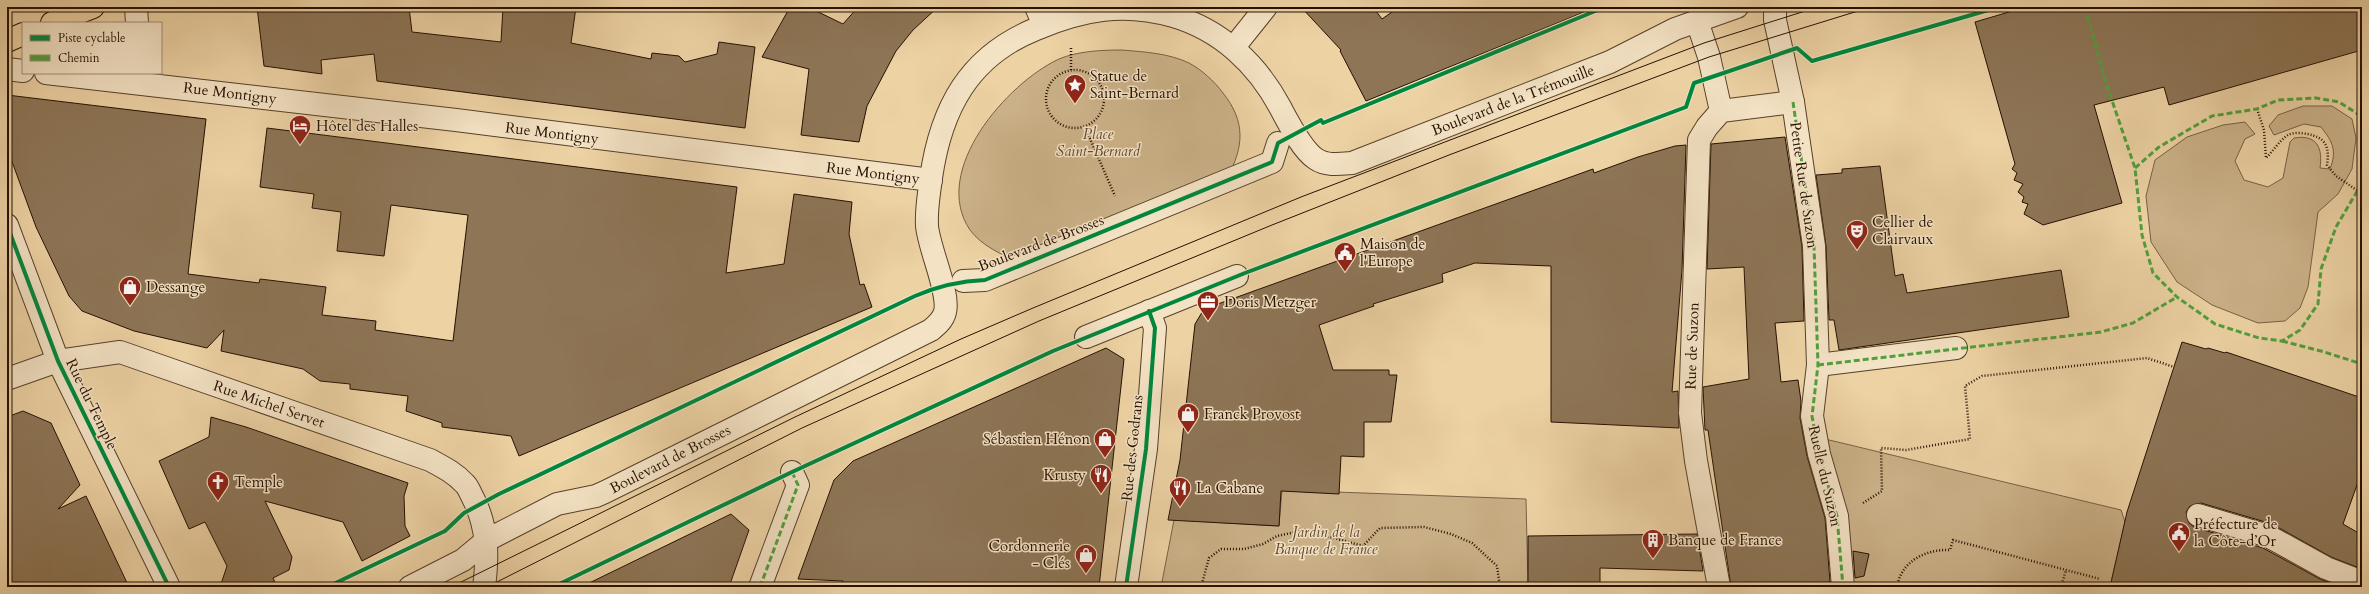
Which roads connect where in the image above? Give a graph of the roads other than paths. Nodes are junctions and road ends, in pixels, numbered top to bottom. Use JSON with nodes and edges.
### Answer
{"nodes":[{"id":1,"x":93,"y":7,"type":"edge"},
{"id":2,"x":136,"y":7,"type":"edge"},
{"id":3,"x":1266,"y":7,"type":"edge"},
{"id":4,"x":1737,"y":7,"type":"edge"},
{"id":5,"x":1775,"y":7,"type":"edge"},
{"id":6,"x":1040,"y":16,"type":"edge"},
{"id":7,"x":1697,"y":21,"type":"junction"},
{"id":8,"x":55,"y":22,"type":"edge"},
{"id":9,"x":137,"y":22,"type":"edge"},
{"id":10,"x":22,"y":34,"type":"edge"},
{"id":11,"x":7,"y":41,"type":"edge"},
{"id":12,"x":1234,"y":47,"type":"junction"},
{"id":13,"x":7,"y":69,"type":"edge"},
{"id":14,"x":22,"y":71,"type":"edge"},
{"id":15,"x":56,"y":74,"type":"edge"},
{"id":16,"x":152,"y":74,"type":"edge"},
{"id":17,"x":172,"y":86,"type":"junction"},
{"id":18,"x":1793,"y":102,"type":"junction"},
{"id":19,"x":1722,"y":111,"type":"junction"},
{"id":20,"x":1286,"y":138,"type":"junction"},
{"id":21,"x":931,"y":180,"type":"junction"},
{"id":22,"x":7,"y":225,"type":"edge"},
{"id":23,"x":1237,"y":276,"type":"dead end"},
{"id":24,"x":963,"y":281,"type":"dead end"},
{"id":25,"x":1149,"y":311,"type":"junction"},
{"id":26,"x":1086,"y":337,"type":"dead end"},
{"id":27,"x":1956,"y":348,"type":"dead end"},
{"id":28,"x":58,"y":361,"type":"junction"},
{"id":29,"x":1818,"y":365,"type":"junction"},
{"id":30,"x":7,"y":379,"type":"edge"},
{"id":31,"x":792,"y":472,"type":"dead end"},
{"id":32,"x":2198,"y":515,"type":"dead end"},
{"id":33,"x":487,"y":540,"type":"junction"},
{"id":34,"x":2362,"y":582,"type":"edge"},
{"id":35,"x":169,"y":587,"type":"edge"},
{"id":36,"x":410,"y":587,"type":"edge"},
{"id":37,"x":484,"y":587,"type":"edge"},
{"id":38,"x":760,"y":587,"type":"edge"},
{"id":39,"x":1126,"y":587,"type":"edge"},
{"id":40,"x":1720,"y":587,"type":"edge"},
{"id":41,"x":1843,"y":587,"type":"edge"}],
"edges":[{"from":1,"to":8,"type":"main road"},
{"from":2,"to":9,"type":"street"},
{"from":3,"to":12,"type":"street"},
{"from":4,"to":7,"type":"street","name":"Boulevard de la Trémouille"},
{"from":5,"to":18,"type":"street","name":"Petite Rue de Suzon"},
{"from":6,"to":12,"type":"street"},
{"from":6,"to":21,"type":"street"},
{"from":7,"to":19,"type":"street"},
{"from":7,"to":20,"type":"street","name":"Boulevard de la Trémouille"},
{"from":10,"to":11,"type":"main road"},
{"from":12,"to":20,"type":"street"},
{"from":13,"to":14,"type":"street"},
{"from":15,"to":17,"type":"street","name":"Rue Montigny"},
{"from":16,"to":17,"type":"street","name":"Rue Montigny"},
{"from":17,"to":21,"type":"street","name":"Rue Montigny"},
{"from":18,"to":19,"type":"street"},
{"from":18,"to":29,"type":"street","name":"Petite Rue de Suzon"},
{"from":19,"to":40,"type":"street","name":"Rue de Suzon"},
{"from":20,"to":24,"type":"street","name":"Boulevard de Brosses"},
{"from":21,"to":33,"type":"street","name":"Boulevard de Brosses"},
{"from":22,"to":28,"type":"street","name":"Rue du Temple"},
{"from":23,"to":25,"type":"street"},
{"from":25,"to":26,"type":"street"},
{"from":25,"to":39,"type":"street","name":"Rue des Godrans"},
{"from":27,"to":29,"type":"street"},
{"from":28,"to":30,"type":"street","name":"Rue Michel Servet"},
{"from":28,"to":33,"type":"street","name":"Rue Michel Servet"},
{"from":28,"to":35,"type":"street","name":"Rue du Temple"},
{"from":29,"to":41,"type":"street","name":"Ruelle du Suzon"},
{"from":31,"to":38,"type":"street"},
{"from":32,"to":34,"type":"street"},
{"from":33,"to":36,"type":"street","name":"Boulevard de Brosses"},
{"from":33,"to":37,"type":"street","name":"Rue Michel Servet"}]}
